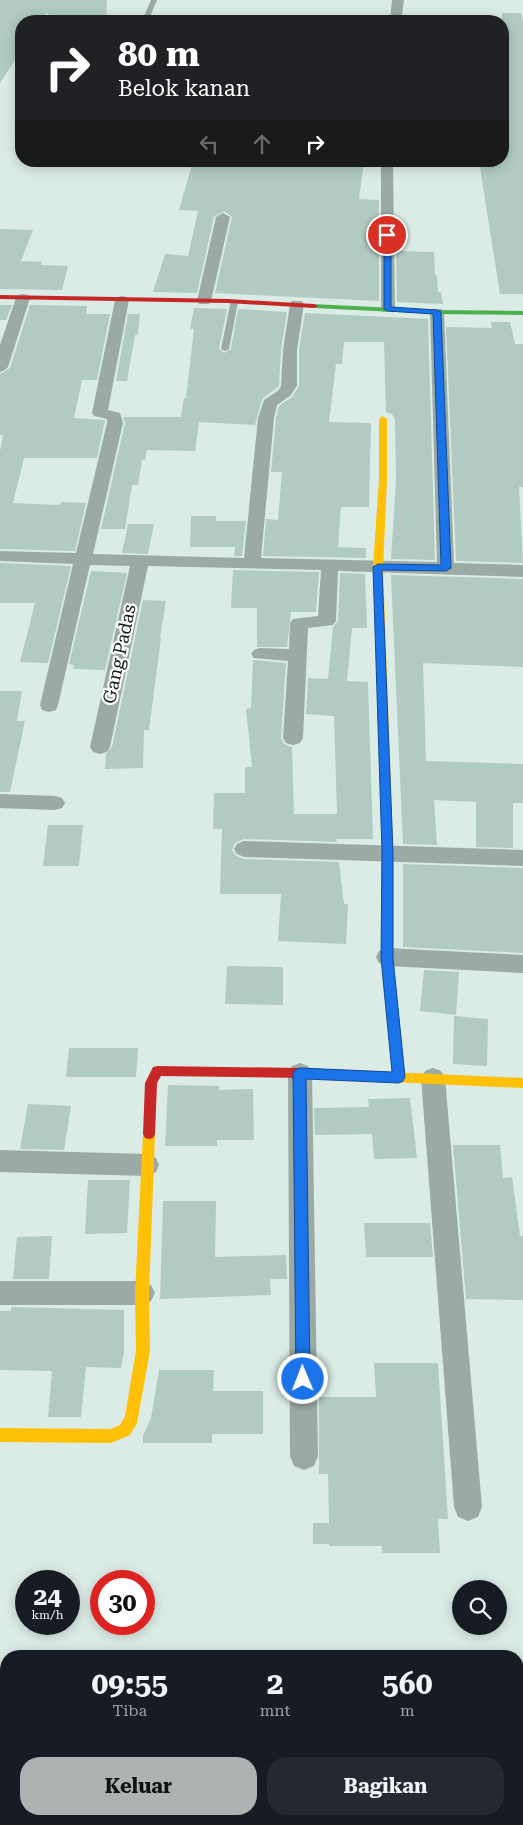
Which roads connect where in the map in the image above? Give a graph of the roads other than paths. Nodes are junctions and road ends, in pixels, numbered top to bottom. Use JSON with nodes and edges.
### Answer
{"nodes":[{"id":1,"x":154,"y":0,"type":"edge"},
{"id":2,"x":398,"y":0,"type":"edge"},
{"id":3,"x":148,"y":15,"type":"edge"},
{"id":4,"x":397,"y":15,"type":"edge"},
{"id":5,"x":387,"y":167,"type":"edge"},
{"id":6,"x":223,"y":218,"type":"dead end"},
{"id":7,"x":0,"y":297,"type":"edge"},
{"id":8,"x":24,"y":298,"type":"junction"},
{"id":9,"x":122,"y":300,"type":"junction"},
{"id":10,"x":204,"y":301,"type":"junction"},
{"id":11,"x":234,"y":302,"type":"junction"},
{"id":12,"x":297,"y":304,"type":"junction"},
{"id":13,"x":388,"y":309,"type":"junction"},
{"id":14,"x":437,"y":312,"type":"junction"},
{"id":15,"x":523,"y":313,"type":"edge"},
{"id":16,"x":225,"y":349,"type":"dead end"},
{"id":17,"x":0,"y":367,"type":"edge"},
{"id":18,"x":383,"y":419,"type":"dead end"},
{"id":19,"x":0,"y":556,"type":"edge"},
{"id":20,"x":84,"y":560,"type":"junction"},
{"id":21,"x":140,"y":561,"type":"junction"},
{"id":22,"x":252,"y":564,"type":"junction"},
{"id":23,"x":330,"y":566,"type":"junction"},
{"id":24,"x":378,"y":567,"type":"junction"},
{"id":25,"x":446,"y":568,"type":"junction"},
{"id":26,"x":523,"y":571,"type":"edge"},
{"id":27,"x":260,"y":654,"type":"dead end"},
{"id":28,"x":296,"y":655,"type":"junction"},
{"id":29,"x":49,"y":705,"type":"dead end"},
{"id":30,"x":293,"y":738,"type":"dead end"},
{"id":31,"x":100,"y":747,"type":"dead end"},
{"id":32,"x":0,"y":801,"type":"edge"},
{"id":33,"x":55,"y":803,"type":"dead end"},
{"id":34,"x":244,"y":848,"type":"dead end"},
{"id":35,"x":388,"y":852,"type":"junction"},
{"id":36,"x":523,"y":858,"type":"edge"},
{"id":37,"x":387,"y":958,"type":"junction"},
{"id":38,"x":523,"y":964,"type":"edge"},
{"id":39,"x":300,"y":1073,"type":"junction"},
{"id":40,"x":399,"y":1077,"type":"junction"},
{"id":41,"x":433,"y":1078,"type":"junction"},
{"id":42,"x":523,"y":1084,"type":"edge"},
{"id":43,"x":0,"y":1161,"type":"edge"},
{"id":44,"x":147,"y":1165,"type":"junction"},
{"id":45,"x":0,"y":1293,"type":"edge"},
{"id":46,"x":142,"y":1293,"type":"junction"},
{"id":47,"x":0,"y":1435,"type":"edge"},
{"id":48,"x":304,"y":1456,"type":"dead end"},
{"id":49,"x":468,"y":1507,"type":"dead end"}],
"edges":[{"from":1,"to":3,"type":"lane"},
{"from":2,"to":4,"type":"street"},
{"from":5,"to":13,"type":"street"},
{"from":6,"to":10,"type":"street"},
{"from":7,"to":8,"type":"street"},
{"from":8,"to":9,"type":"street"},
{"from":8,"to":17,"type":"street"},
{"from":9,"to":10,"type":"street"},
{"from":9,"to":20,"type":"street"},
{"from":10,"to":11,"type":"street"},
{"from":11,"to":12,"type":"street"},
{"from":11,"to":16,"type":"lane"},
{"from":12,"to":13,"type":"street"},
{"from":12,"to":22,"type":"street"},
{"from":13,"to":14,"type":"street"},
{"from":14,"to":15,"type":"street"},
{"from":14,"to":25,"type":"street"},
{"from":18,"to":24,"type":"street"},
{"from":19,"to":20,"type":"street"},
{"from":20,"to":21,"type":"street"},
{"from":20,"to":29,"type":"street"},
{"from":21,"to":22,"type":"street"},
{"from":21,"to":31,"type":"street","name":"Gang Padas"},
{"from":22,"to":23,"type":"street"},
{"from":23,"to":24,"type":"street"},
{"from":23,"to":28,"type":"street"},
{"from":24,"to":25,"type":"street"},
{"from":24,"to":35,"type":"street"},
{"from":25,"to":26,"type":"street"},
{"from":27,"to":28,"type":"street"},
{"from":28,"to":30,"type":"street"},
{"from":32,"to":33,"type":"street"},
{"from":34,"to":35,"type":"street"},
{"from":35,"to":36,"type":"street"},
{"from":35,"to":37,"type":"street"},
{"from":37,"to":38,"type":"street"},
{"from":37,"to":40,"type":"street"},
{"from":39,"to":40,"type":"street"},
{"from":39,"to":44,"type":"street"},
{"from":39,"to":48,"type":"street"},
{"from":40,"to":41,"type":"street"},
{"from":41,"to":42,"type":"street"},
{"from":41,"to":49,"type":"street"},
{"from":43,"to":44,"type":"street"},
{"from":44,"to":46,"type":"street"},
{"from":45,"to":46,"type":"street"},
{"from":46,"to":47,"type":"street"}]}
